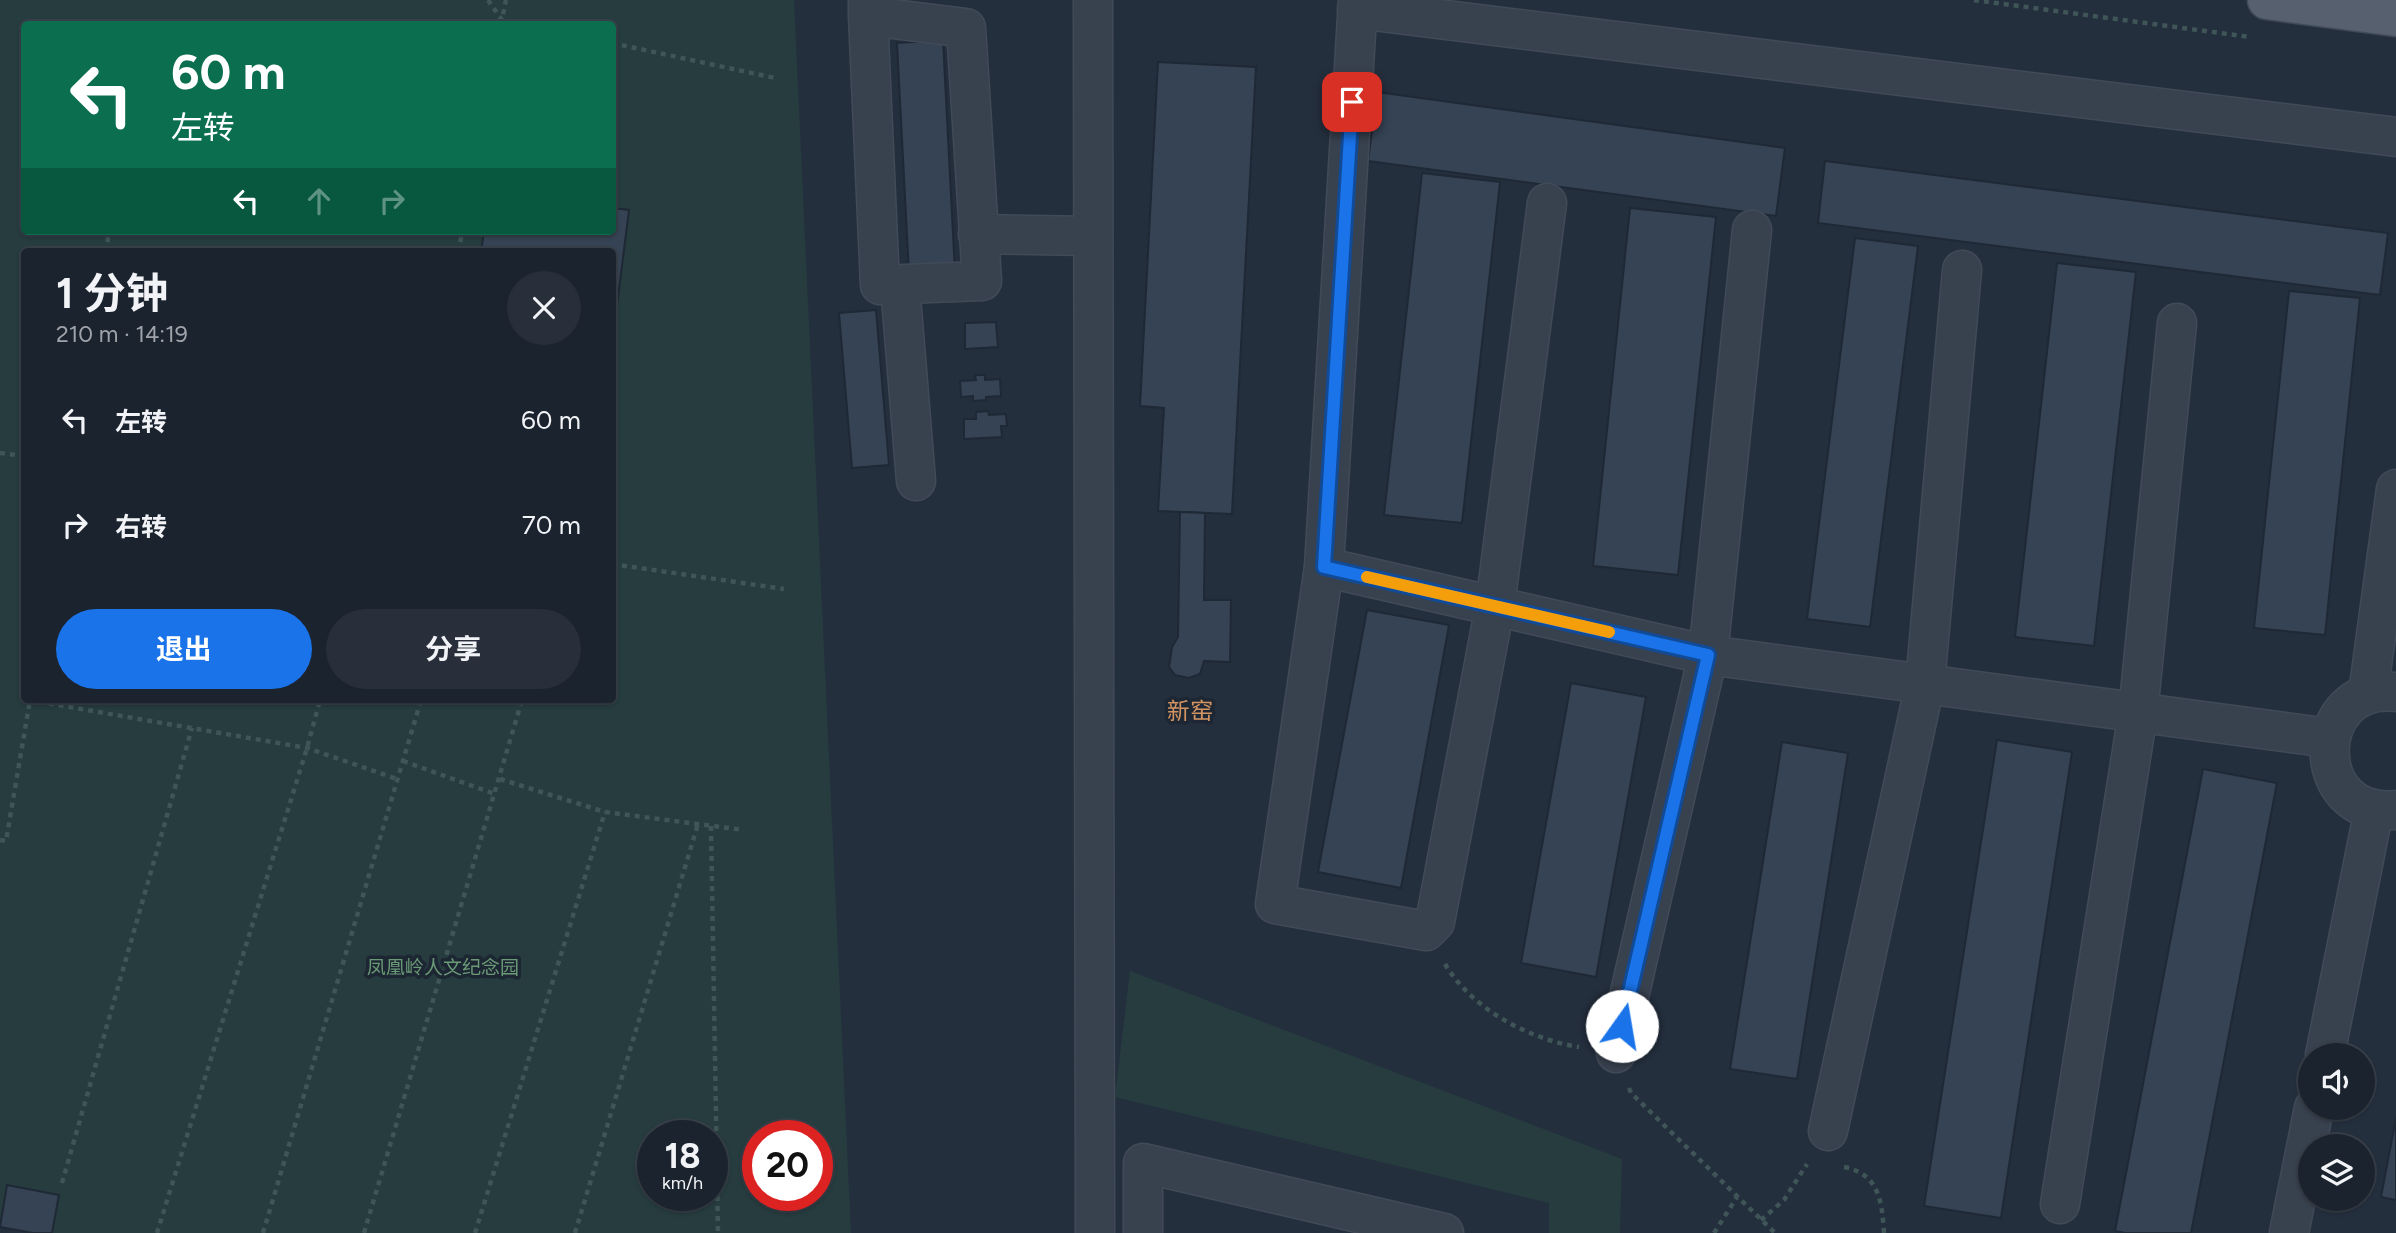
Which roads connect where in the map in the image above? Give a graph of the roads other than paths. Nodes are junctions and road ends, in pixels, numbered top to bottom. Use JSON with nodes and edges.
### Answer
{"nodes":[{"id":1,"x":1093,"y":0,"type":"edge"},
{"id":2,"x":2267,"y":0,"type":"edge"},
{"id":3,"x":1357,"y":4,"type":"edge"},
{"id":4,"x":868,"y":8,"type":"edge"},
{"id":5,"x":2396,"y":17,"type":"edge"},
{"id":6,"x":2396,"y":137,"type":"edge"},
{"id":7,"x":1546,"y":203,"type":"dead end"},
{"id":8,"x":1752,"y":230,"type":"dead end"},
{"id":9,"x":978,"y":234,"type":"junction"},
{"id":10,"x":1093,"y":236,"type":"junction"},
{"id":11,"x":1962,"y":270,"type":"dead end"},
{"id":12,"x":900,"y":285,"type":"junction"},
{"id":13,"x":2177,"y":323,"type":"dead end"},
{"id":14,"x":916,"y":481,"type":"dead end"},
{"id":15,"x":2396,"y":489,"type":"edge"},
{"id":16,"x":1324,"y":567,"type":"junction"},
{"id":17,"x":1494,"y":606,"type":"junction"},
{"id":18,"x":1708,"y":655,"type":"junction"},
{"id":19,"x":1925,"y":684,"type":"junction"},
{"id":20,"x":2382,"y":693,"type":"edge"},
{"id":21,"x":2138,"y":713,"type":"junction"},
{"id":22,"x":2329,"y":738,"type":"junction"},
{"id":23,"x":2385,"y":810,"type":"edge"},
{"id":24,"x":2328,"y":1043,"type":"edge"},
{"id":25,"x":1616,"y":1053,"type":"road end"},
{"id":26,"x":2312,"y":1120,"type":"edge"},
{"id":27,"x":1831,"y":1148,"type":"road end"},
{"id":28,"x":2060,"y":1204,"type":"dead end"},
{"id":29,"x":1095,"y":1233,"type":"edge"},
{"id":30,"x":1143,"y":1233,"type":"edge"},
{"id":31,"x":1444,"y":1233,"type":"edge"},
{"id":32,"x":2289,"y":1233,"type":"edge"}],
"edges":[{"from":1,"to":10,"type":"street"},
{"from":2,"to":5,"type":"main road"},
{"from":3,"to":6,"type":"street"},
{"from":3,"to":16,"type":"street"},
{"from":4,"to":9,"type":"street"},
{"from":4,"to":12,"type":"street"},
{"from":7,"to":17,"type":"street"},
{"from":8,"to":18,"type":"street"},
{"from":9,"to":10,"type":"street"},
{"from":9,"to":12,"type":"street"},
{"from":10,"to":29,"type":"street"},
{"from":11,"to":19,"type":"street"},
{"from":12,"to":14,"type":"street"},
{"from":13,"to":21,"type":"street"},
{"from":15,"to":20,"type":"street"},
{"from":16,"to":17,"type":"street"},
{"from":16,"to":17,"type":"street"},
{"from":17,"to":18,"type":"street"},
{"from":18,"to":19,"type":"street"},
{"from":18,"to":25,"type":"street"},
{"from":19,"to":21,"type":"street"},
{"from":19,"to":27,"type":"street"},
{"from":20,"to":22,"type":"street"},
{"from":21,"to":22,"type":"street"},
{"from":21,"to":28,"type":"street"},
{"from":22,"to":23,"type":"street"},
{"from":23,"to":24,"type":"street"},
{"from":26,"to":32,"type":"street"},
{"from":30,"to":31,"type":"street"}]}
